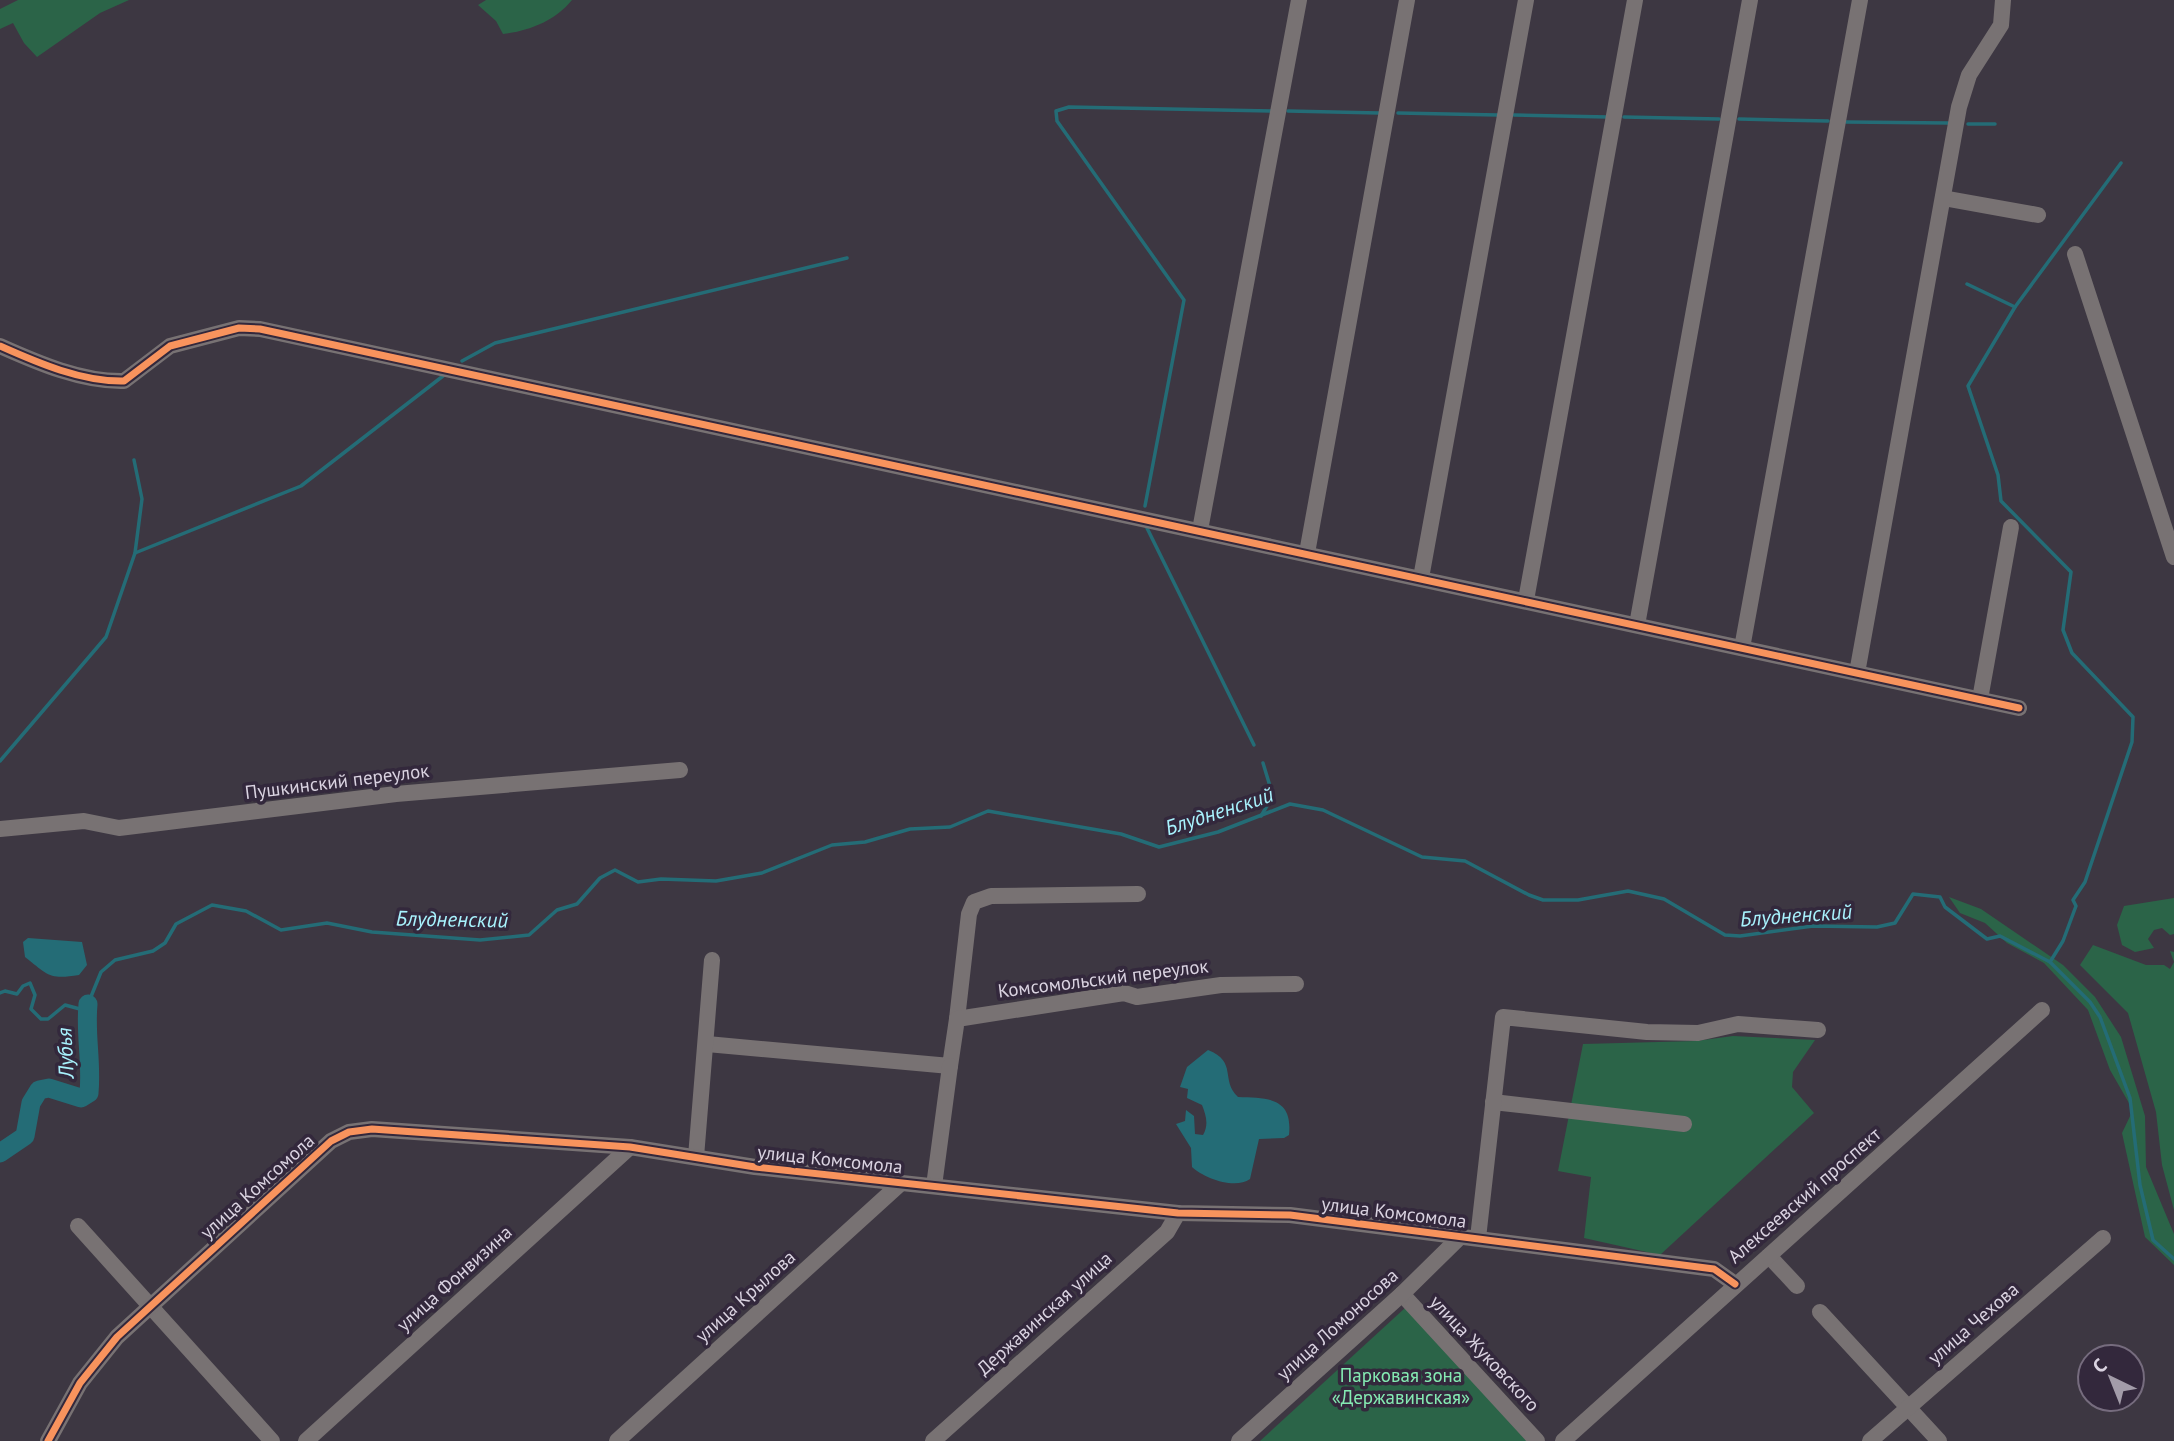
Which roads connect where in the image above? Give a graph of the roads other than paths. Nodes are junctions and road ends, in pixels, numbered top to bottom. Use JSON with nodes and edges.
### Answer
{"nodes":[{"id":1,"x":1299,"y":0,"type":"edge"},
{"id":2,"x":1407,"y":0,"type":"edge"},
{"id":3,"x":1526,"y":0,"type":"edge"},
{"id":4,"x":1635,"y":0,"type":"edge"},
{"id":5,"x":1750,"y":0,"type":"edge"},
{"id":6,"x":1860,"y":0,"type":"edge"},
{"id":7,"x":2003,"y":0,"type":"edge"},
{"id":8,"x":1943,"y":198,"type":"junction"},
{"id":9,"x":2038,"y":215,"type":"dead end"},
{"id":10,"x":2075,"y":254,"type":"dead end"},
{"id":11,"x":0,"y":346,"type":"edge"},
{"id":12,"x":2011,"y":527,"type":"dead end"},
{"id":13,"x":1200,"y":530,"type":"junction"},
{"id":14,"x":1307,"y":553,"type":"junction"},
{"id":15,"x":2174,"y":557,"type":"edge"},
{"id":16,"x":1421,"y":578,"type":"junction"},
{"id":17,"x":1526,"y":600,"type":"junction"},
{"id":18,"x":1637,"y":625,"type":"junction"},
{"id":19,"x":1742,"y":648,"type":"junction"},
{"id":20,"x":1857,"y":673,"type":"junction"},
{"id":21,"x":1980,"y":699,"type":"junction"},
{"id":22,"x":2019,"y":708,"type":"dead end"},
{"id":23,"x":680,"y":769,"type":"dead end"},
{"id":24,"x":0,"y":829,"type":"edge"},
{"id":25,"x":1138,"y":894,"type":"dead end"},
{"id":26,"x":712,"y":960,"type":"dead end"},
{"id":27,"x":1296,"y":984,"type":"dead end"},
{"id":28,"x":2042,"y":1010,"type":"dead end"},
{"id":29,"x":957,"y":1019,"type":"junction"},
{"id":30,"x":1818,"y":1030,"type":"dead end"},
{"id":31,"x":707,"y":1044,"type":"junction"},
{"id":32,"x":950,"y":1066,"type":"junction"},
{"id":33,"x":1493,"y":1102,"type":"junction"},
{"id":34,"x":1684,"y":1124,"type":"dead end"},
{"id":35,"x":630,"y":1146,"type":"junction"},
{"id":36,"x":696,"y":1157,"type":"junction"},
{"id":37,"x":901,"y":1183,"type":"junction"},
{"id":38,"x":934,"y":1186,"type":"junction"},
{"id":39,"x":1178,"y":1213,"type":"junction"},
{"id":40,"x":78,"y":1226,"type":"dead end"},
{"id":41,"x":1461,"y":1236,"type":"junction"},
{"id":42,"x":1478,"y":1238,"type":"junction"},
{"id":43,"x":2103,"y":1238,"type":"dead end"},
{"id":44,"x":1769,"y":1256,"type":"junction"},
{"id":45,"x":1735,"y":1284,"type":"junction"},
{"id":46,"x":1797,"y":1286,"type":"dead end"},
{"id":47,"x":1402,"y":1294,"type":"junction"},
{"id":48,"x":149,"y":1306,"type":"junction"},
{"id":49,"x":1820,"y":1312,"type":"dead end"},
{"id":50,"x":1908,"y":1407,"type":"junction"},
{"id":51,"x":48,"y":1441,"type":"edge"},
{"id":52,"x":272,"y":1441,"type":"edge"},
{"id":53,"x":306,"y":1441,"type":"edge"},
{"id":54,"x":617,"y":1441,"type":"edge"},
{"id":55,"x":933,"y":1441,"type":"edge"},
{"id":56,"x":1239,"y":1441,"type":"edge"},
{"id":57,"x":1537,"y":1441,"type":"edge"},
{"id":58,"x":1563,"y":1441,"type":"edge"},
{"id":59,"x":1870,"y":1441,"type":"edge"},
{"id":60,"x":1939,"y":1441,"type":"edge"}],
"edges":[{"from":1,"to":13,"type":"street"},
{"from":2,"to":14,"type":"street"},
{"from":3,"to":16,"type":"street"},
{"from":4,"to":17,"type":"street"},
{"from":5,"to":18,"type":"street"},
{"from":6,"to":19,"type":"street"},
{"from":7,"to":8,"type":"street"},
{"from":8,"to":9,"type":"street"},
{"from":8,"to":20,"type":"street"},
{"from":10,"to":15,"type":"street"},
{"from":11,"to":13,"type":"street"},
{"from":12,"to":21,"type":"street"},
{"from":13,"to":14,"type":"street"},
{"from":14,"to":16,"type":"street"},
{"from":16,"to":17,"type":"street"},
{"from":17,"to":18,"type":"street"},
{"from":18,"to":19,"type":"street"},
{"from":19,"to":20,"type":"street"},
{"from":20,"to":21,"type":"street"},
{"from":21,"to":22,"type":"street"},
{"from":23,"to":24,"type":"street","name":"Пушкинский переулок"},
{"from":25,"to":29,"type":"street"},
{"from":26,"to":31,"type":"street"},
{"from":27,"to":29,"type":"street","name":"Комсомольский переулок"},
{"from":28,"to":44,"type":"street","name":"Алексеевский проспект"},
{"from":29,"to":32,"type":"street"},
{"from":30,"to":33,"type":"street"},
{"from":31,"to":32,"type":"street"},
{"from":31,"to":36,"type":"street"},
{"from":32,"to":38,"type":"street"},
{"from":33,"to":34,"type":"street"},
{"from":33,"to":42,"type":"street"},
{"from":35,"to":36,"type":"street","name":"улица Комсомола"},
{"from":35,"to":48,"type":"street","name":"улица Комсомола"},
{"from":35,"to":53,"type":"street","name":"улица Фонвизина"},
{"from":36,"to":37,"type":"street","name":"улица Комсомола"},
{"from":37,"to":38,"type":"street","name":"улица Комсомола"},
{"from":37,"to":54,"type":"street","name":"улица Крылова"},
{"from":38,"to":39,"type":"street","name":"улица Комсомола"},
{"from":39,"to":41,"type":"street","name":"улица Комсомола"},
{"from":39,"to":55,"type":"street","name":"Державинская улица"},
{"from":40,"to":48,"type":"street"},
{"from":41,"to":42,"type":"street","name":"улица Комсомола"},
{"from":41,"to":47,"type":"street","name":"улица Ломоносова"},
{"from":42,"to":45,"type":"street","name":"улица Комсомола"},
{"from":43,"to":50,"type":"street","name":"улица Чехова"},
{"from":44,"to":45,"type":"street","name":"Алексеевский проспект"},
{"from":44,"to":46,"type":"street"},
{"from":45,"to":58,"type":"street","name":"Алексеевский проспект"},
{"from":47,"to":56,"type":"street","name":"улица Ломоносова"},
{"from":47,"to":57,"type":"street","name":"улица Жуковского"},
{"from":48,"to":51,"type":"street","name":"улица Комсомола"},
{"from":48,"to":52,"type":"street"},
{"from":49,"to":50,"type":"street"},
{"from":50,"to":59,"type":"street","name":"улица Чехова"},
{"from":50,"to":60,"type":"street"}]}
